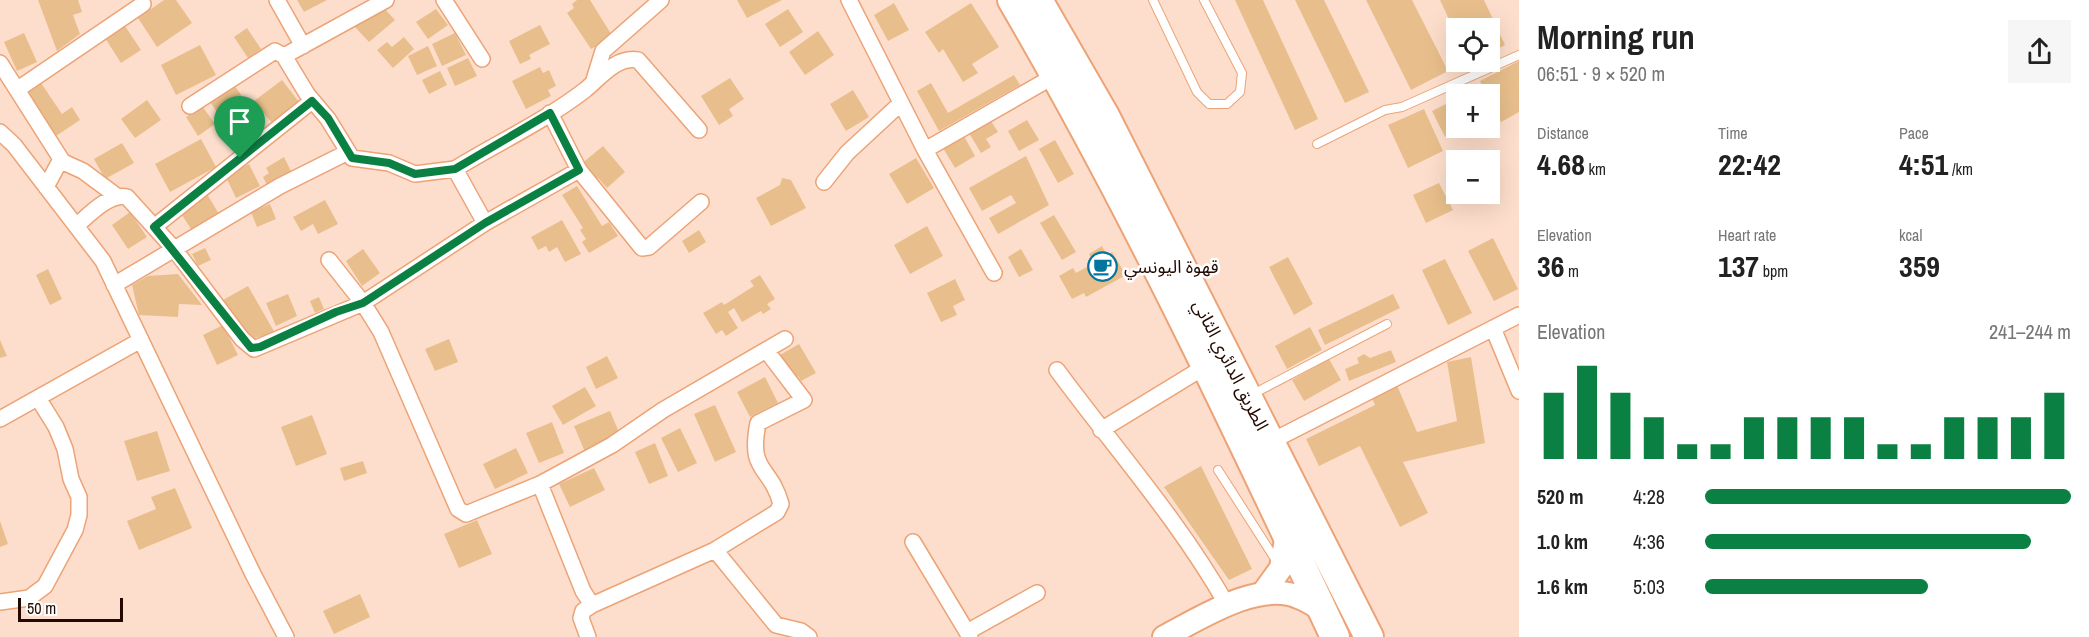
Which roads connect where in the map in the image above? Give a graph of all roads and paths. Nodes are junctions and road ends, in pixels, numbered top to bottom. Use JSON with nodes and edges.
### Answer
{"nodes":[{"id":1,"x":277,"y":0,"type":"edge"},
{"id":2,"x":386,"y":0,"type":"edge"},
{"id":3,"x":444,"y":0,"type":"edge"},
{"id":4,"x":661,"y":0,"type":"edge"},
{"id":5,"x":849,"y":0,"type":"edge"},
{"id":6,"x":1012,"y":0,"type":"edge"},
{"id":7,"x":1038,"y":0,"type":"edge"},
{"id":8,"x":1153,"y":0,"type":"edge"},
{"id":9,"x":1204,"y":0,"type":"edge"},
{"id":10,"x":142,"y":4,"type":"dead end"},
{"id":11,"x":303,"y":45,"type":"junction"},
{"id":12,"x":1519,"y":55,"type":"edge"},
{"id":13,"x":284,"y":56,"type":"junction"},
{"id":14,"x":482,"y":59,"type":"dead end"},
{"id":15,"x":0,"y":63,"type":"edge"},
{"id":16,"x":1056,"y":75,"type":"junction"},
{"id":17,"x":594,"y":80,"type":"junction"},
{"id":18,"x":18,"y":89,"type":"junction"},
{"id":19,"x":312,"y":101,"type":"junction"},
{"id":20,"x":901,"y":103,"type":"junction"},
{"id":21,"x":190,"y":105,"type":"dead end"},
{"id":22,"x":550,"y":113,"type":"junction"},
{"id":23,"x":699,"y":130,"type":"dead end"},
{"id":24,"x":0,"y":132,"type":"edge"},
{"id":25,"x":1317,"y":144,"type":"dead end"},
{"id":26,"x":925,"y":150,"type":"junction"},
{"id":27,"x":346,"y":153,"type":"junction"},
{"id":28,"x":61,"y":161,"type":"junction"},
{"id":29,"x":455,"y":169,"type":"junction"},
{"id":30,"x":579,"y":170,"type":"junction"},
{"id":31,"x":824,"y":182,"type":"dead end"},
{"id":32,"x":46,"y":187,"type":"junction"},
{"id":33,"x":117,"y":197,"type":"junction"},
{"id":34,"x":702,"y":202,"type":"dead end"},
{"id":35,"x":485,"y":223,"type":"junction"},
{"id":36,"x":76,"y":226,"type":"junction"},
{"id":37,"x":154,"y":227,"type":"junction"},
{"id":38,"x":175,"y":250,"type":"junction"},
{"id":39,"x":329,"y":260,"type":"dead end"},
{"id":40,"x":994,"y":273,"type":"dead end"},
{"id":41,"x":114,"y":285,"type":"junction"},
{"id":42,"x":363,"y":303,"type":"junction"},
{"id":43,"x":1519,"y":315,"type":"edge"},
{"id":44,"x":1387,"y":324,"type":"dead end"},
{"id":45,"x":1492,"y":328,"type":"junction"},
{"id":46,"x":785,"y":339,"type":"dead end"},
{"id":47,"x":141,"y":340,"type":"junction"},
{"id":48,"x":766,"y":350,"type":"junction"},
{"id":49,"x":1206,"y":366,"type":"junction"},
{"id":50,"x":1057,"y":370,"type":"dead end"},
{"id":51,"x":1519,"y":391,"type":"edge"},
{"id":52,"x":1247,"y":397,"type":"junction"},
{"id":53,"x":38,"y":398,"type":"junction"},
{"id":54,"x":0,"y":419,"type":"edge"},
{"id":55,"x":1101,"y":430,"type":"junction"},
{"id":56,"x":1270,"y":442,"type":"junction"},
{"id":57,"x":1218,"y":470,"type":"dead end"},
{"id":58,"x":540,"y":484,"type":"junction"},
{"id":59,"x":1287,"y":534,"type":"junction"},
{"id":60,"x":913,"y":542,"type":"dead end"},
{"id":61,"x":716,"y":550,"type":"junction"},
{"id":62,"x":1281,"y":568,"type":"junction"},
{"id":63,"x":1037,"y":593,"type":"dead end"},
{"id":64,"x":1263,"y":593,"type":"junction"},
{"id":65,"x":0,"y":602,"type":"edge"},
{"id":66,"x":592,"y":605,"type":"junction"},
{"id":67,"x":1227,"y":605,"type":"junction"},
{"id":68,"x":1323,"y":610,"type":"junction"},
{"id":69,"x":968,"y":635,"type":"edge"},
{"id":70,"x":285,"y":637,"type":"edge"},
{"id":71,"x":588,"y":637,"type":"edge"},
{"id":72,"x":809,"y":637,"type":"edge"},
{"id":73,"x":1164,"y":637,"type":"edge"},
{"id":74,"x":1335,"y":637,"type":"edge"},
{"id":75,"x":1368,"y":637,"type":"edge"}],
"edges":[{"from":1,"to":11,"type":"street"},
{"from":2,"to":11,"type":"street"},
{"from":3,"to":14,"type":"street"},
{"from":4,"to":17,"type":"street"},
{"from":5,"to":20,"type":"street"},
{"from":6,"to":16,"type":"highway","name":"الطريق الدائري الثاني"},
{"from":7,"to":52,"type":"highway","name":"الطريق الدائري الثاني"},
{"from":8,"to":9,"type":"lane"},
{"from":10,"to":18,"type":"street"},
{"from":11,"to":13,"type":"street"},
{"from":12,"to":25,"type":"lane"},
{"from":13,"to":19,"type":"street"},
{"from":13,"to":21,"type":"street"},
{"from":15,"to":18,"type":"street"},
{"from":16,"to":26,"type":"street"},
{"from":16,"to":49,"type":"highway","name":"الطريق الدائري الثاني"},
{"from":17,"to":22,"type":"street"},
{"from":17,"to":23,"type":"street"},
{"from":18,"to":28,"type":"street"},
{"from":19,"to":27,"type":"street"},
{"from":19,"to":37,"type":"street"},
{"from":20,"to":26,"type":"street"},
{"from":20,"to":31,"type":"street"},
{"from":22,"to":29,"type":"street"},
{"from":22,"to":30,"type":"street"},
{"from":24,"to":32,"type":"street"},
{"from":26,"to":40,"type":"street"},
{"from":27,"to":29,"type":"street"},
{"from":27,"to":38,"type":"street"},
{"from":28,"to":32,"type":"street"},
{"from":28,"to":33,"type":"street"},
{"from":29,"to":35,"type":"street"},
{"from":30,"to":34,"type":"street"},
{"from":30,"to":35,"type":"street"},
{"from":32,"to":36,"type":"street"},
{"from":33,"to":36,"type":"street"},
{"from":33,"to":37,"type":"street"},
{"from":35,"to":42,"type":"street"},
{"from":36,"to":41,"type":"street"},
{"from":37,"to":38,"type":"street"},
{"from":38,"to":41,"type":"street"},
{"from":38,"to":42,"type":"street"},
{"from":39,"to":42,"type":"street"},
{"from":41,"to":47,"type":"street"},
{"from":42,"to":58,"type":"street"},
{"from":43,"to":45,"type":"street"},
{"from":44,"to":52,"type":"lane"},
{"from":45,"to":51,"type":"street"},
{"from":45,"to":56,"type":"street"},
{"from":46,"to":48,"type":"street"},
{"from":47,"to":53,"type":"street"},
{"from":47,"to":70,"type":"street"},
{"from":48,"to":58,"type":"street"},
{"from":48,"to":61,"type":"street"},
{"from":49,"to":55,"type":"street"},
{"from":49,"to":59,"type":"highway","name":"الطريق الدائري الثاني"},
{"from":50,"to":55,"type":"street"},
{"from":52,"to":56,"type":"highway","name":"الطريق الدائري الثاني"},
{"from":53,"to":54,"type":"street"},
{"from":53,"to":65,"type":"street"},
{"from":55,"to":67,"type":"street"},
{"from":56,"to":75,"type":"highway","name":"الطريق الدائري الثاني"},
{"from":57,"to":62,"type":"lane"},
{"from":58,"to":66,"type":"street"},
{"from":59,"to":62,"type":"street"},
{"from":59,"to":68,"type":"highway","name":"الطريق الدائري الثاني"},
{"from":60,"to":69,"type":"street"},
{"from":61,"to":66,"type":"street"},
{"from":61,"to":72,"type":"street"},
{"from":62,"to":64,"type":"street"},
{"from":63,"to":69,"type":"street"},
{"from":64,"to":67,"type":"street"},
{"from":64,"to":68,"type":"street"},
{"from":66,"to":71,"type":"street"},
{"from":67,"to":73,"type":"street"},
{"from":68,"to":74,"type":"highway","name":"الطريق الدائري الثاني"}]}
